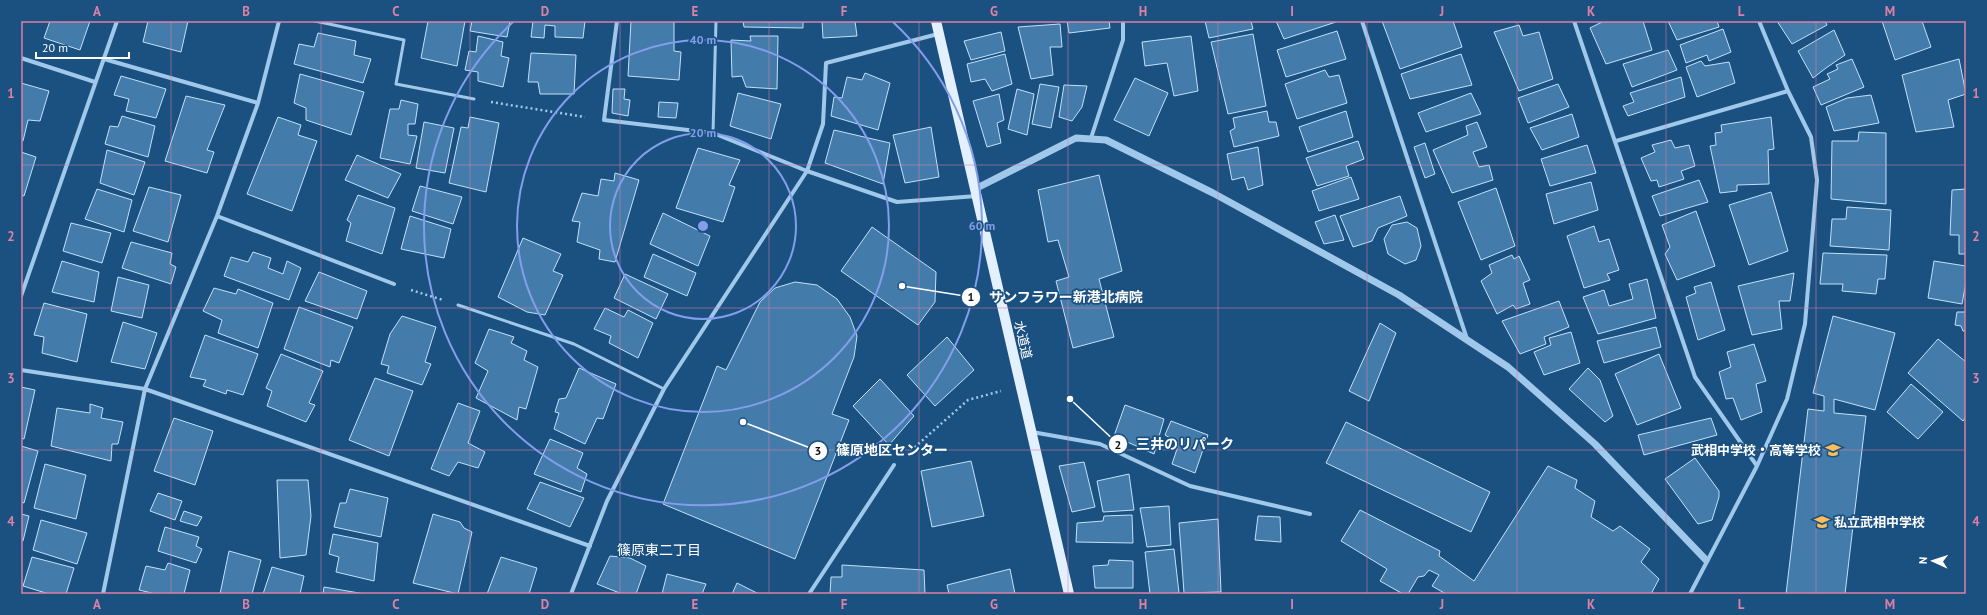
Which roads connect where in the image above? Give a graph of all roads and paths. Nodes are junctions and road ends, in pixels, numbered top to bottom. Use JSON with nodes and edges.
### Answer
{"nodes":[{"id":1,"x":117,"y":21,"type":"edge"},
{"id":2,"x":279,"y":21,"type":"edge"},
{"id":3,"x":315,"y":21,"type":"edge"},
{"id":4,"x":617,"y":21,"type":"edge"},
{"id":5,"x":716,"y":21,"type":"edge"},
{"id":6,"x":936,"y":21,"type":"edge"},
{"id":7,"x":1123,"y":21,"type":"edge"},
{"id":8,"x":1362,"y":21,"type":"edge"},
{"id":9,"x":1574,"y":21,"type":"edge"},
{"id":10,"x":1759,"y":21,"type":"edge"},
{"id":11,"x":940,"y":33,"type":"junction"},
{"id":12,"x":21,"y":58,"type":"edge"},
{"id":13,"x":104,"y":59,"type":"junction"},
{"id":14,"x":95,"y":82,"type":"junction"},
{"id":15,"x":1788,"y":91,"type":"junction"},
{"id":16,"x":474,"y":98,"type":"joint"},
{"id":17,"x":258,"y":103,"type":"junction"},
{"id":18,"x":604,"y":120,"type":"junction"},
{"id":19,"x":713,"y":133,"type":"junction"},
{"id":20,"x":1091,"y":138,"type":"junction"},
{"id":21,"x":1616,"y":142,"type":"junction"},
{"id":22,"x":807,"y":171,"type":"junction"},
{"id":23,"x":976,"y":192,"type":"junction"},
{"id":24,"x":217,"y":216,"type":"junction"},
{"id":25,"x":394,"y":284,"type":"joint"},
{"id":26,"x":21,"y":296,"type":"edge"},
{"id":27,"x":458,"y":304,"type":"joint"},
{"id":28,"x":1468,"y":340,"type":"junction"},
{"id":29,"x":21,"y":370,"type":"edge"},
{"id":30,"x":1021,"y":386,"type":"junction"},
{"id":31,"x":145,"y":389,"type":"junction"},
{"id":32,"x":664,"y":389,"type":"junction"},
{"id":33,"x":1031,"y":432,"type":"junction"},
{"id":34,"x":894,"y":465,"type":"joint"},
{"id":35,"x":1757,"y":466,"type":"junction"},
{"id":36,"x":1310,"y":514,"type":"dead end"},
{"id":37,"x":590,"y":546,"type":"junction"},
{"id":38,"x":1706,"y":560,"type":"junction"},
{"id":39,"x":103,"y":594,"type":"edge"},
{"id":40,"x":571,"y":594,"type":"edge"},
{"id":41,"x":809,"y":594,"type":"edge"},
{"id":42,"x":1069,"y":594,"type":"edge"},
{"id":43,"x":1690,"y":594,"type":"edge"}],
"edges":[{"from":1,"to":13,"type":"street"},
{"from":2,"to":17,"type":"street"},
{"from":3,"to":16,"type":"lane"},
{"from":4,"to":18,"type":"street"},
{"from":5,"to":19,"type":"lane"},
{"from":6,"to":11,"type":"main road","name":"水道道"},
{"from":7,"to":20,"type":"street"},
{"from":8,"to":28,"type":"street"},
{"from":9,"to":21,"type":"street"},
{"from":10,"to":15,"type":"street"},
{"from":11,"to":22,"type":"street"},
{"from":11,"to":23,"type":"main road","name":"水道道"},
{"from":12,"to":14,"type":"street"},
{"from":13,"to":14,"type":"street"},
{"from":13,"to":17,"type":"street"},
{"from":14,"to":26,"type":"street"},
{"from":15,"to":21,"type":"street"},
{"from":15,"to":35,"type":"street"},
{"from":16,"to":18,"type":"path"},
{"from":17,"to":24,"type":"street"},
{"from":18,"to":19,"type":"street"},
{"from":19,"to":22,"type":"street"},
{"from":20,"to":23,"type":"street"},
{"from":20,"to":28,"type":"street"},
{"from":21,"to":35,"type":"street"},
{"from":22,"to":23,"type":"street"},
{"from":22,"to":32,"type":"street"},
{"from":23,"to":30,"type":"main road","name":"水道道"},
{"from":24,"to":25,"type":"street"},
{"from":24,"to":31,"type":"street"},
{"from":25,"to":27,"type":"path"},
{"from":27,"to":32,"type":"lane"},
{"from":28,"to":38,"type":"street"},
{"from":29,"to":31,"type":"street"},
{"from":30,"to":33,"type":"main road","name":"水道道"},
{"from":30,"to":34,"type":"path"},
{"from":31,"to":37,"type":"street"},
{"from":31,"to":39,"type":"street"},
{"from":32,"to":37,"type":"street"},
{"from":33,"to":36,"type":"street"},
{"from":33,"to":42,"type":"main road","name":"水道道"},
{"from":34,"to":41,"type":"street"},
{"from":35,"to":38,"type":"street"},
{"from":37,"to":40,"type":"street"},
{"from":38,"to":43,"type":"street"}]}
